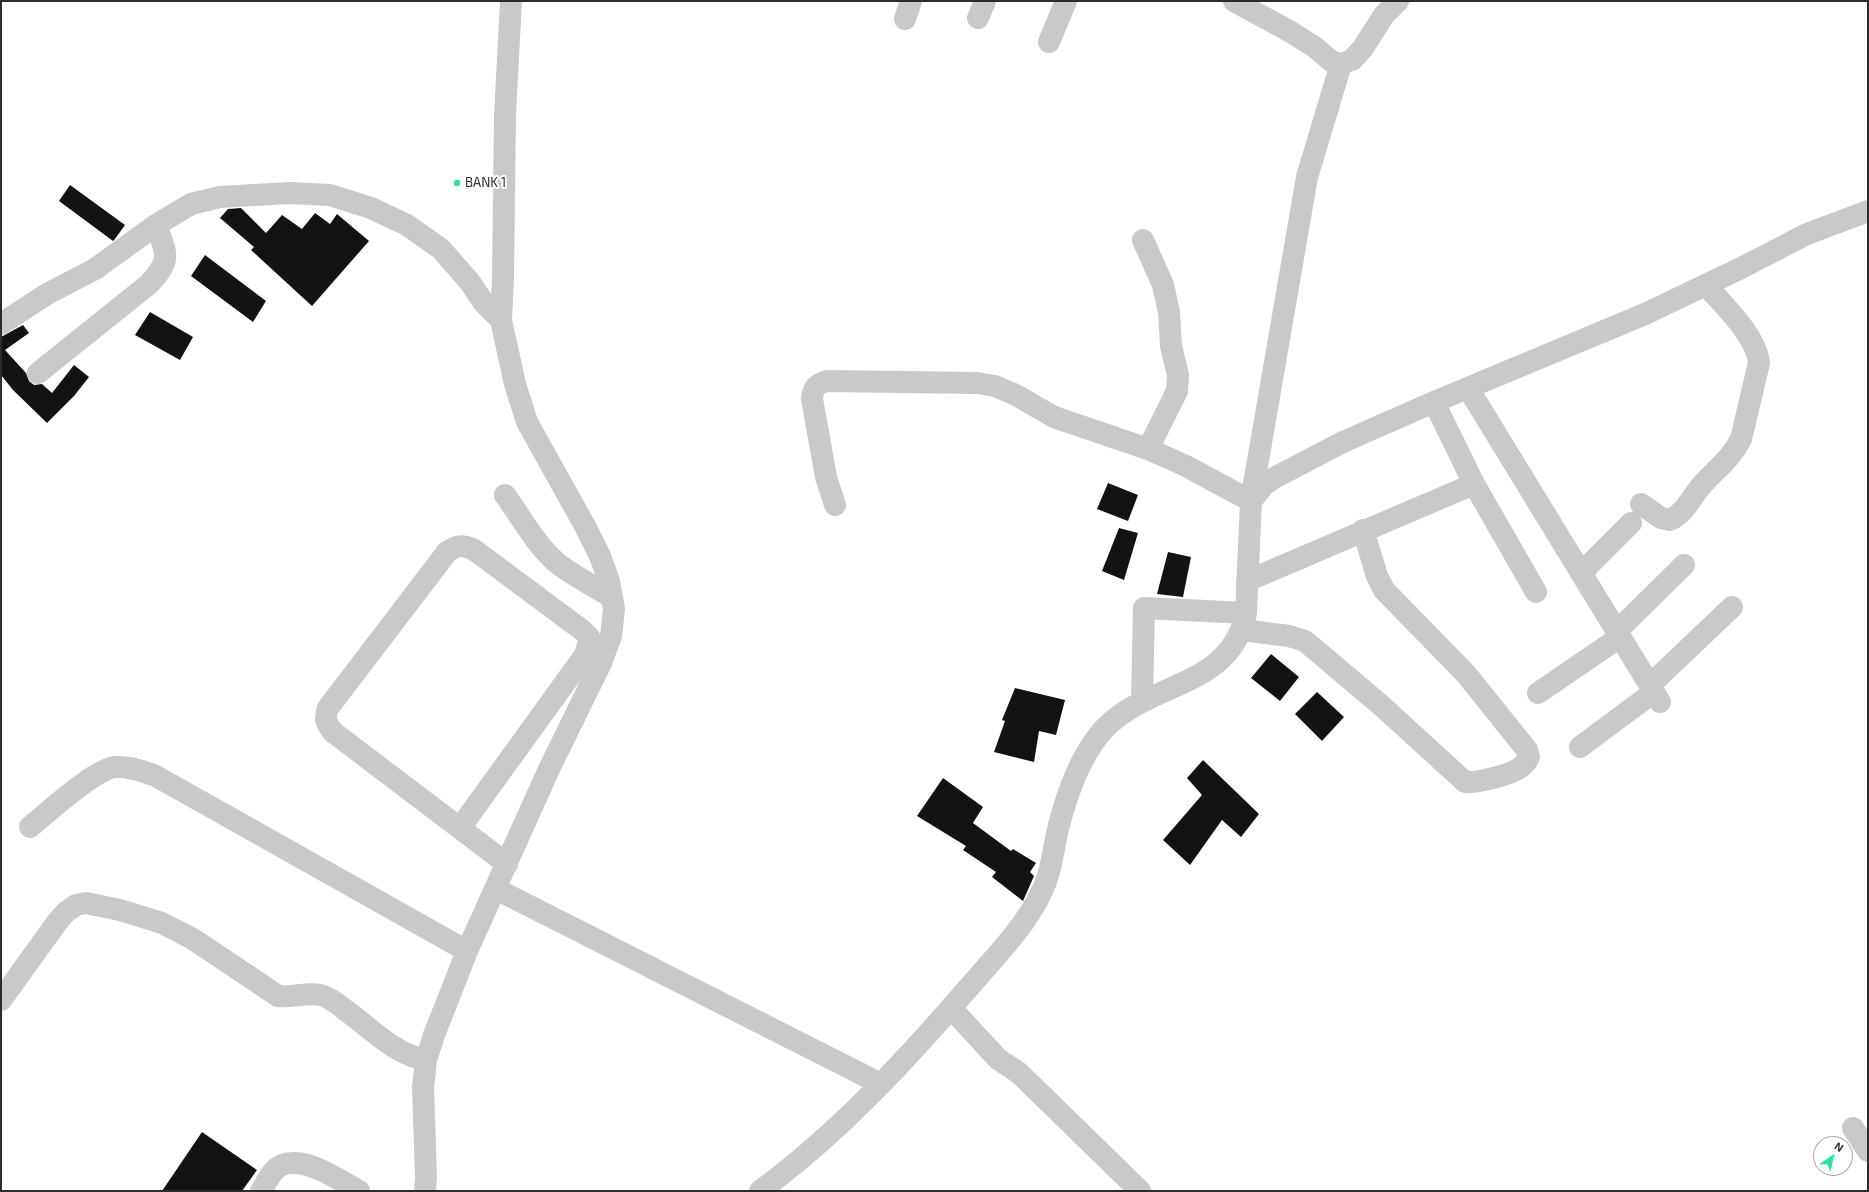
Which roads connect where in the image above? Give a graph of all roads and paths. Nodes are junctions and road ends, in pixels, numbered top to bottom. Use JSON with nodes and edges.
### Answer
{"nodes":[{"id":1,"x":511,"y":1,"type":"edge"},
{"id":2,"x":1066,"y":1,"type":"edge"},
{"id":3,"x":1234,"y":1,"type":"edge"},
{"id":4,"x":1398,"y":1,"type":"edge"},
{"id":5,"x":1049,"y":42,"type":"dead end"},
{"id":6,"x":1341,"y":64,"type":"junction"},
{"id":7,"x":1868,"y":211,"type":"edge"},
{"id":8,"x":156,"y":225,"type":"junction"},
{"id":9,"x":1143,"y":240,"type":"dead end"},
{"id":10,"x":1706,"y":285,"type":"junction"},
{"id":11,"x":501,"y":320,"type":"junction"},
{"id":12,"x":1,"y":324,"type":"edge"},
{"id":13,"x":38,"y":373,"type":"dead end"},
{"id":14,"x":1468,"y":388,"type":"junction"},
{"id":15,"x":1434,"y":402,"type":"junction"},
{"id":16,"x":1148,"y":449,"type":"junction"},
{"id":17,"x":1474,"y":484,"type":"junction"},
{"id":18,"x":505,"y":495,"type":"dead end"},
{"id":19,"x":1251,"y":501,"type":"junction"},
{"id":20,"x":1641,"y":504,"type":"dead end"},
{"id":21,"x":835,"y":505,"type":"dead end"},
{"id":22,"x":1631,"y":523,"type":"dead end"},
{"id":23,"x":1363,"y":530,"type":"junction"},
{"id":24,"x":1684,"y":566,"type":"dead end"},
{"id":25,"x":1581,"y":573,"type":"junction"},
{"id":26,"x":1247,"y":581,"type":"junction"},
{"id":27,"x":1536,"y":592,"type":"dead end"},
{"id":28,"x":612,"y":597,"type":"junction"},
{"id":29,"x":1732,"y":607,"type":"dead end"},
{"id":30,"x":1244,"y":622,"type":"junction"},
{"id":31,"x":1618,"y":634,"type":"junction"},
{"id":32,"x":1538,"y":693,"type":"dead end"},
{"id":33,"x":1654,"y":693,"type":"junction"},
{"id":34,"x":1142,"y":701,"type":"junction"},
{"id":35,"x":1580,"y":747,"type":"dead end"},
{"id":36,"x":30,"y":827,"type":"dead end"},
{"id":37,"x":460,"y":828,"type":"junction"},
{"id":38,"x":507,"y":864,"type":"junction"},
{"id":39,"x":496,"y":889,"type":"junction"},
{"id":40,"x":468,"y":951,"type":"junction"},
{"id":41,"x":1,"y":1000,"type":"edge"},
{"id":42,"x":951,"y":1008,"type":"junction"},
{"id":43,"x":426,"y":1060,"type":"junction"},
{"id":44,"x":880,"y":1084,"type":"junction"},
{"id":45,"x":1853,"y":1128,"type":"dead end"},
{"id":46,"x":1868,"y":1151,"type":"edge"},
{"id":47,"x":261,"y":1191,"type":"edge"},
{"id":48,"x":359,"y":1191,"type":"edge"},
{"id":49,"x":425,"y":1191,"type":"edge"},
{"id":50,"x":760,"y":1191,"type":"edge"},
{"id":51,"x":1140,"y":1191,"type":"edge"}],
"edges":[{"from":1,"to":11,"type":"street"},
{"from":2,"to":5,"type":"street"},
{"from":3,"to":6,"type":"street"},
{"from":4,"to":6,"type":"street"},
{"from":6,"to":19,"type":"street"},
{"from":7,"to":10,"type":"street"},
{"from":8,"to":11,"type":"street"},
{"from":8,"to":12,"type":"street"},
{"from":8,"to":13,"type":"street"},
{"from":9,"to":16,"type":"street"},
{"from":10,"to":14,"type":"street"},
{"from":10,"to":20,"type":"street"},
{"from":11,"to":28,"type":"street"},
{"from":14,"to":15,"type":"street"},
{"from":14,"to":25,"type":"street"},
{"from":15,"to":17,"type":"street"},
{"from":15,"to":19,"type":"street"},
{"from":16,"to":19,"type":"street"},
{"from":16,"to":21,"type":"street"},
{"from":17,"to":23,"type":"street"},
{"from":17,"to":27,"type":"street"},
{"from":18,"to":28,"type":"street"},
{"from":19,"to":26,"type":"street"},
{"from":22,"to":25,"type":"street"},
{"from":23,"to":26,"type":"street"},
{"from":23,"to":30,"type":"street"},
{"from":24,"to":31,"type":"street"},
{"from":25,"to":31,"type":"street"},
{"from":26,"to":30,"type":"street"},
{"from":28,"to":38,"type":"street"},
{"from":29,"to":33,"type":"street"},
{"from":30,"to":34,"type":"street"},
{"from":30,"to":34,"type":"street"},
{"from":31,"to":32,"type":"street"},
{"from":31,"to":33,"type":"street"},
{"from":33,"to":35,"type":"street"},
{"from":34,"to":42,"type":"street"},
{"from":36,"to":40,"type":"street"},
{"from":37,"to":37,"type":"street"},
{"from":37,"to":38,"type":"street"},
{"from":38,"to":39,"type":"street"},
{"from":39,"to":40,"type":"street"},
{"from":39,"to":44,"type":"street"},
{"from":40,"to":43,"type":"street"},
{"from":41,"to":43,"type":"street"},
{"from":42,"to":44,"type":"street"},
{"from":42,"to":51,"type":"street"},
{"from":43,"to":49,"type":"street"},
{"from":44,"to":50,"type":"street"},
{"from":45,"to":46,"type":"street"},
{"from":47,"to":48,"type":"street"}]}
